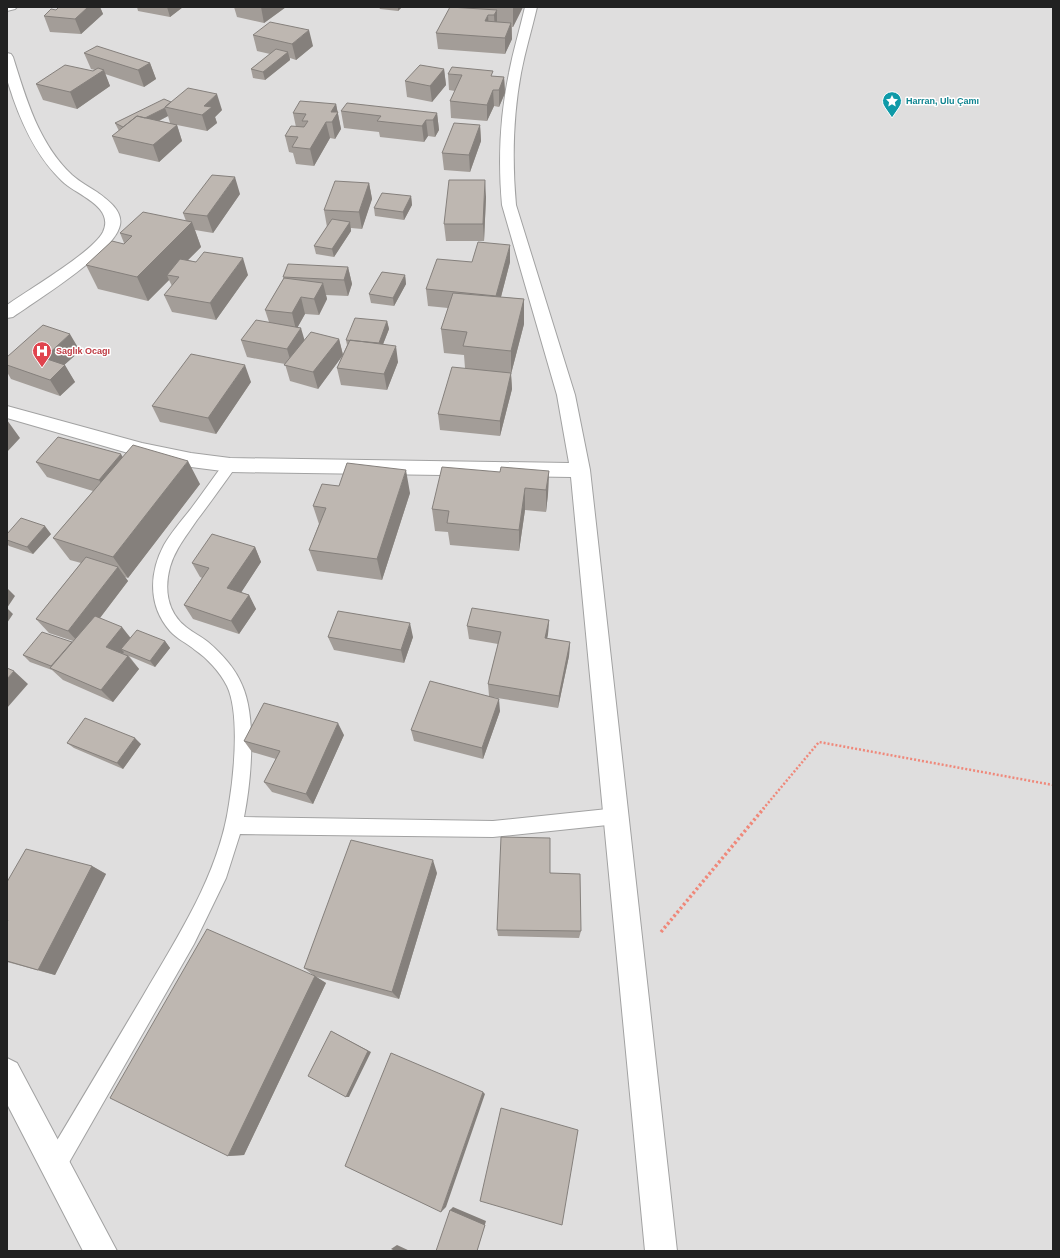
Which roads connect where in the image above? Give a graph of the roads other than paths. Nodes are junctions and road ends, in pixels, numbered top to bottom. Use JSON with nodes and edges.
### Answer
{"nodes":[{"id":1,"x":11,"y":7,"type":"edge"},
{"id":2,"x":531,"y":7,"type":"edge"},
{"id":3,"x":7,"y":8,"type":"edge"},
{"id":4,"x":7,"y":57,"type":"edge"},
{"id":5,"x":7,"y":313,"type":"edge"},
{"id":6,"x":7,"y":412,"type":"edge"},
{"id":7,"x":230,"y":465,"type":"junction"},
{"id":8,"x":580,"y":470,"type":"junction"},
{"id":9,"x":617,"y":816,"type":"junction"},
{"id":10,"x":234,"y":825,"type":"junction"},
{"id":11,"x":7,"y":1073,"type":"edge"},
{"id":12,"x":55,"y":1165,"type":"junction"},
{"id":13,"x":101,"y":1251,"type":"edge"},
{"id":14,"x":661,"y":1251,"type":"edge"}],
"edges":[{"from":1,"to":3,"type":"street"},
{"from":2,"to":8,"type":"street"},
{"from":4,"to":5,"type":"street"},
{"from":6,"to":7,"type":"street"},
{"from":7,"to":8,"type":"street"},
{"from":7,"to":10,"type":"lane"},
{"from":8,"to":9,"type":"street"},
{"from":9,"to":10,"type":"lane"},
{"from":9,"to":14,"type":"street"},
{"from":10,"to":12,"type":"lane"},
{"from":11,"to":12,"type":"street"},
{"from":12,"to":13,"type":"street"}]}
